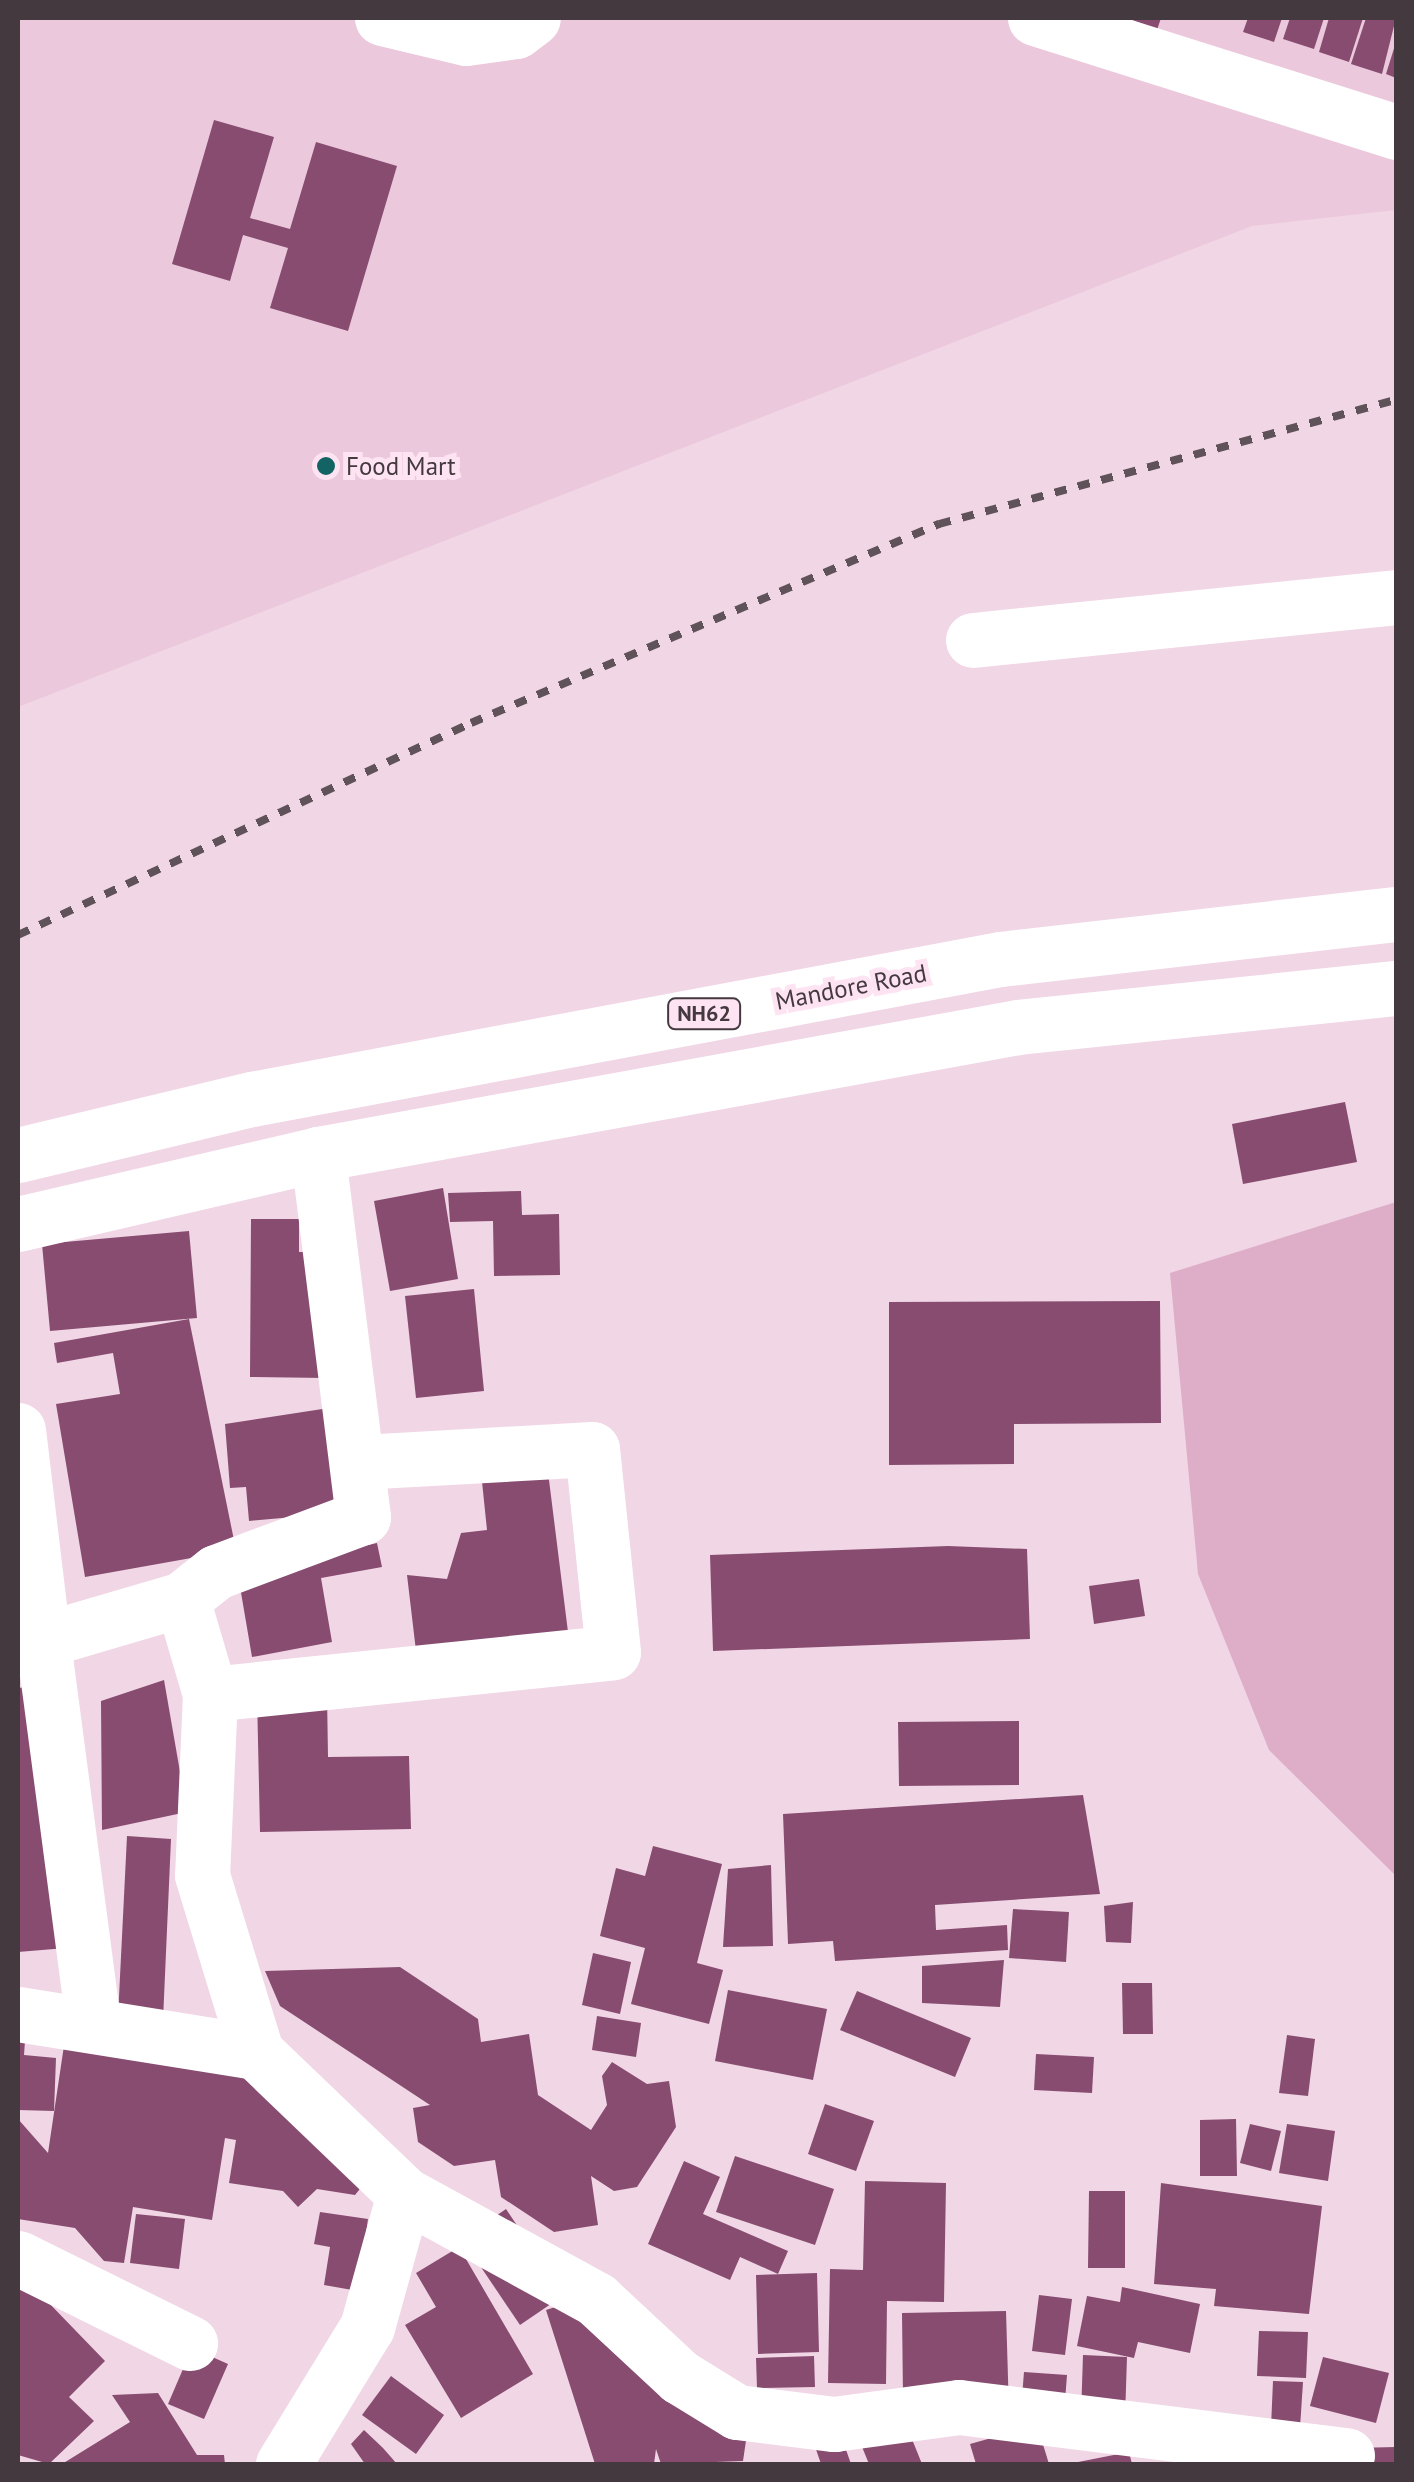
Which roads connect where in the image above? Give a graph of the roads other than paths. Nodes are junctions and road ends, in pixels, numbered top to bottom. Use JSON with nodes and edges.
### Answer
{"nodes":[{"id":1,"x":382,"y":18,"type":"edge"},
{"id":2,"x":532,"y":18,"type":"edge"},
{"id":3,"x":1036,"y":18,"type":"edge"},
{"id":4,"x":1396,"y":132,"type":"edge"},
{"id":5,"x":1396,"y":596,"type":"edge"},
{"id":6,"x":974,"y":640,"type":"dead end"},
{"id":7,"x":1396,"y":914,"type":"edge"},
{"id":8,"x":1396,"y":988,"type":"edge"},
{"id":9,"x":318,"y":1154,"type":"junction"},
{"id":10,"x":18,"y":1155,"type":"edge"},
{"id":11,"x":18,"y":1224,"type":"edge"},
{"id":12,"x":18,"y":1430,"type":"edge"},
{"id":13,"x":362,"y":1462,"type":"junction"},
{"id":14,"x":182,"y":1599,"type":"junction"},
{"id":15,"x":30,"y":1645,"type":"edge"},
{"id":16,"x":210,"y":1694,"type":"junction"},
{"id":17,"x":18,"y":2014,"type":"edge"},
{"id":18,"x":93,"y":2022,"type":"junction"},
{"id":19,"x":256,"y":2052,"type":"junction"},
{"id":20,"x":404,"y":2194,"type":"junction"},
{"id":21,"x":18,"y":2258,"type":"edge"},
{"id":22,"x":190,"y":2343,"type":"dead end"},
{"id":23,"x":1346,"y":2455,"type":"dead end"},
{"id":24,"x":283,"y":2464,"type":"edge"}],
"edges":[{"from":1,"to":2,"type":"main road"},
{"from":3,"to":4,"type":"main road"},
{"from":5,"to":6,"type":"main road"},
{"from":7,"to":10,"type":"main road","name":"Mandore Road","number":"NH62"},
{"from":8,"to":9,"type":"main road"},
{"from":9,"to":11,"type":"main road"},
{"from":9,"to":13,"type":"main road"},
{"from":12,"to":15,"type":"main road"},
{"from":13,"to":14,"type":"main road"},
{"from":13,"to":16,"type":"main road"},
{"from":14,"to":15,"type":"main road"},
{"from":14,"to":16,"type":"main road"},
{"from":15,"to":18,"type":"main road"},
{"from":16,"to":19,"type":"main road"},
{"from":17,"to":18,"type":"main road"},
{"from":18,"to":19,"type":"main road"},
{"from":19,"to":20,"type":"main road"},
{"from":20,"to":23,"type":"main road"},
{"from":20,"to":24,"type":"main road"},
{"from":21,"to":22,"type":"main road"}]}
